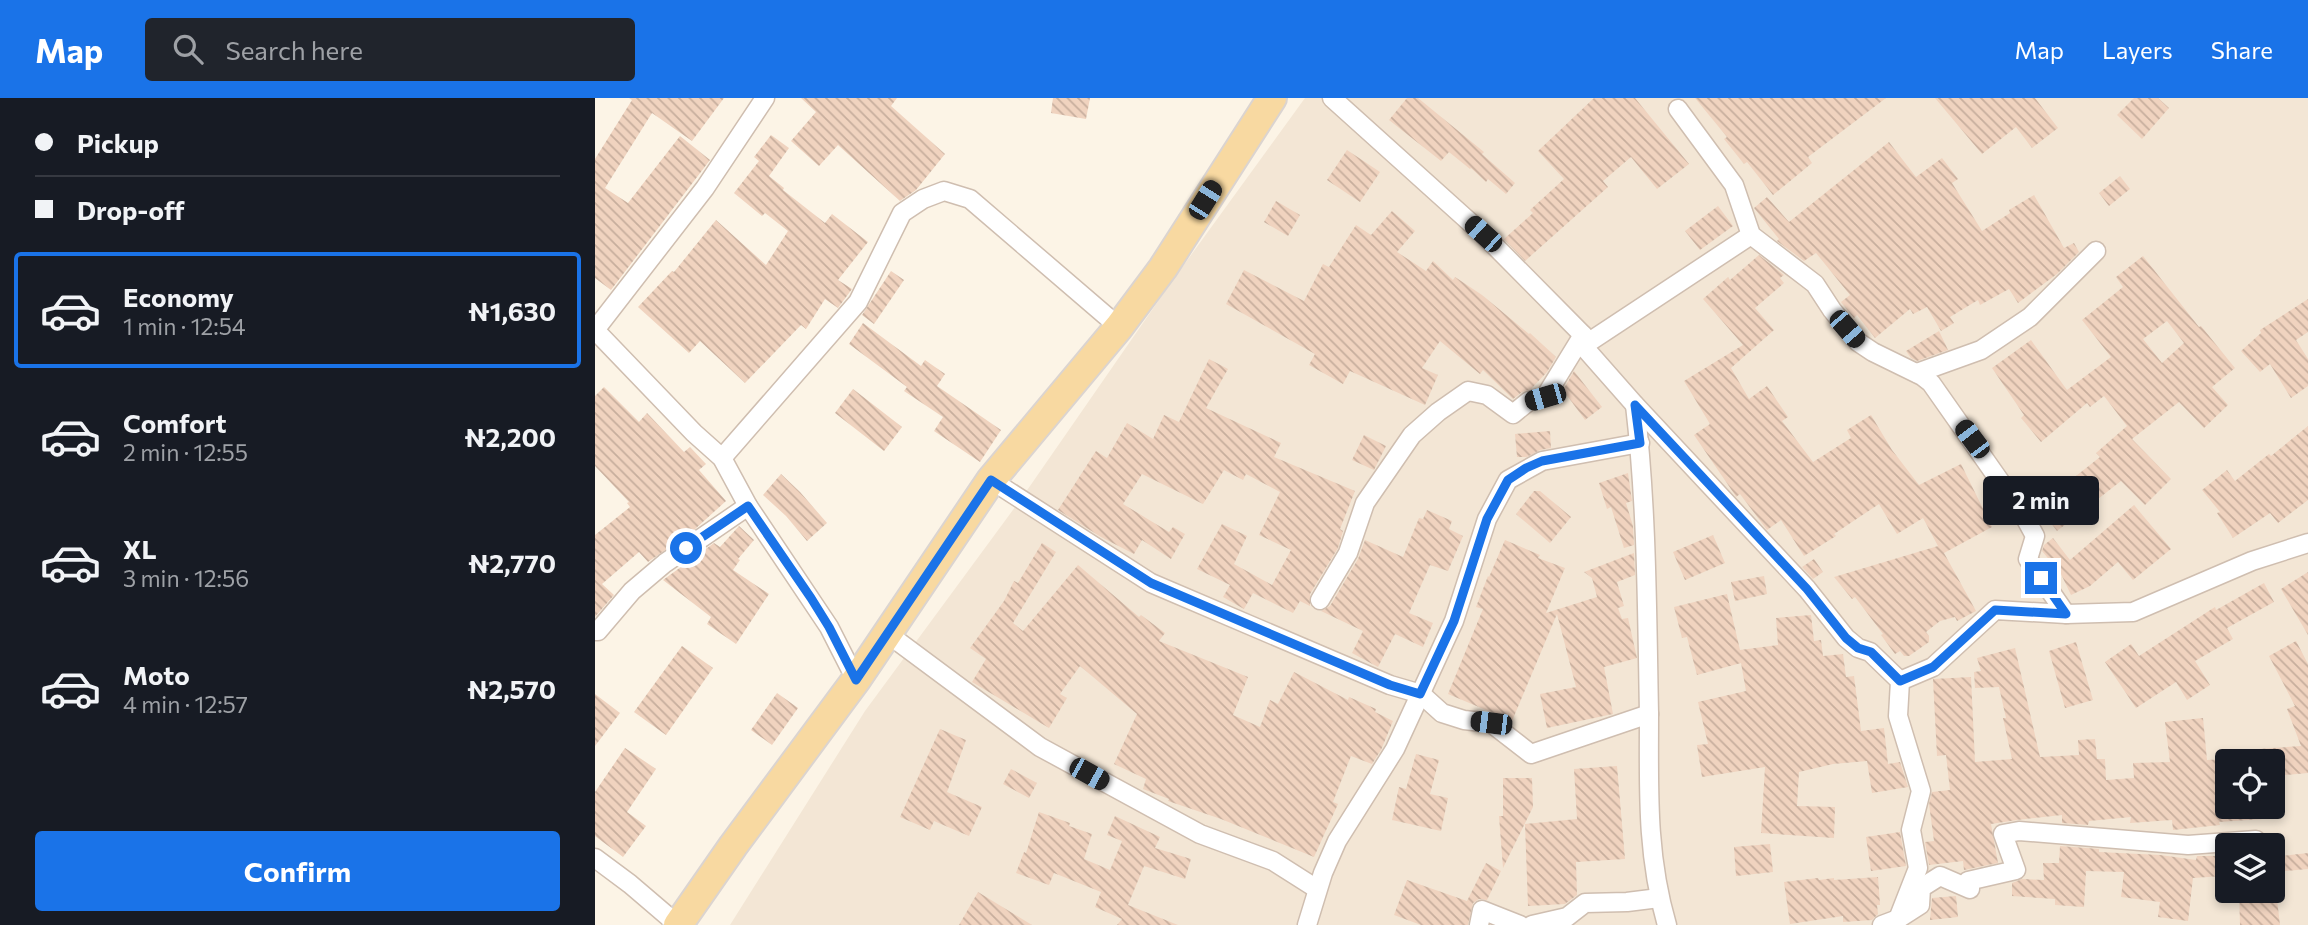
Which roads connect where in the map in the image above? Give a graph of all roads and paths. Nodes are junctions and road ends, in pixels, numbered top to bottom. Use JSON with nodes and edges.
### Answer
{"nodes":[{"id":1,"x":765,"y":98,"type":"edge"},
{"id":2,"x":1272,"y":98,"type":"edge"},
{"id":3,"x":1332,"y":98,"type":"edge"},
{"id":4,"x":1678,"y":109,"type":"dead end"},
{"id":5,"x":1751,"y":236,"type":"junction"},
{"id":6,"x":2096,"y":251,"type":"dead end"},
{"id":7,"x":1118,"y":327,"type":"junction"},
{"id":8,"x":595,"y":330,"type":"edge"},
{"id":9,"x":1583,"y":340,"type":"junction"},
{"id":10,"x":1917,"y":373,"type":"junction"},
{"id":11,"x":1635,"y":405,"type":"junction"},
{"id":12,"x":1640,"y":443,"type":"junction"},
{"id":13,"x":722,"y":457,"type":"junction"},
{"id":14,"x":991,"y":480,"type":"junction"},
{"id":15,"x":748,"y":506,"type":"junction"},
{"id":16,"x":2308,"y":543,"type":"edge"},
{"id":17,"x":1320,"y":600,"type":"dead end"},
{"id":18,"x":2066,"y":614,"type":"junction"},
{"id":19,"x":595,"y":631,"type":"edge"},
{"id":20,"x":888,"y":634,"type":"junction"},
{"id":21,"x":856,"y":680,"type":"junction"},
{"id":22,"x":1900,"y":681,"type":"junction"},
{"id":23,"x":1420,"y":694,"type":"junction"},
{"id":24,"x":1649,"y":714,"type":"junction"},
{"id":25,"x":2215,"y":843,"type":"edge"},
{"id":26,"x":595,"y":858,"type":"edge"},
{"id":27,"x":1318,"y":889,"type":"junction"},
{"id":28,"x":1659,"y":898,"type":"junction"},
{"id":29,"x":1890,"y":922,"type":"edge"},
{"id":30,"x":678,"y":925,"type":"edge"},
{"id":31,"x":1307,"y":925,"type":"edge"},
{"id":32,"x":1479,"y":925,"type":"edge"},
{"id":33,"x":1520,"y":925,"type":"edge"},
{"id":34,"x":1532,"y":925,"type":"edge"},
{"id":35,"x":1667,"y":925,"type":"edge"}],
"edges":[{"from":1,"to":8,"type":"street"},
{"from":2,"to":7,"type":"main road"},
{"from":3,"to":9,"type":"street"},
{"from":4,"to":5,"type":"street"},
{"from":5,"to":9,"type":"street"},
{"from":5,"to":10,"type":"street"},
{"from":6,"to":10,"type":"street"},
{"from":7,"to":13,"type":"street"},
{"from":7,"to":14,"type":"main road"},
{"from":8,"to":13,"type":"street"},
{"from":9,"to":11,"type":"street"},
{"from":9,"to":17,"type":"street"},
{"from":10,"to":18,"type":"street"},
{"from":11,"to":12,"type":"street"},
{"from":11,"to":22,"type":"street"},
{"from":12,"to":23,"type":"street"},
{"from":12,"to":24,"type":"street"},
{"from":13,"to":15,"type":"street"},
{"from":14,"to":20,"type":"main road"},
{"from":14,"to":23,"type":"street"},
{"from":15,"to":19,"type":"street"},
{"from":15,"to":21,"type":"street"},
{"from":16,"to":18,"type":"street"},
{"from":18,"to":22,"type":"street"},
{"from":20,"to":21,"type":"main road"},
{"from":20,"to":27,"type":"street"},
{"from":21,"to":30,"type":"main road"},
{"from":22,"to":29,"type":"street"},
{"from":23,"to":24,"type":"street"},
{"from":23,"to":27,"type":"street"},
{"from":24,"to":28,"type":"street"},
{"from":25,"to":29,"type":"street"},
{"from":26,"to":30,"type":"street"},
{"from":27,"to":31,"type":"street"},
{"from":28,"to":34,"type":"street"},
{"from":28,"to":35,"type":"street"},
{"from":32,"to":33,"type":"street"}]}
